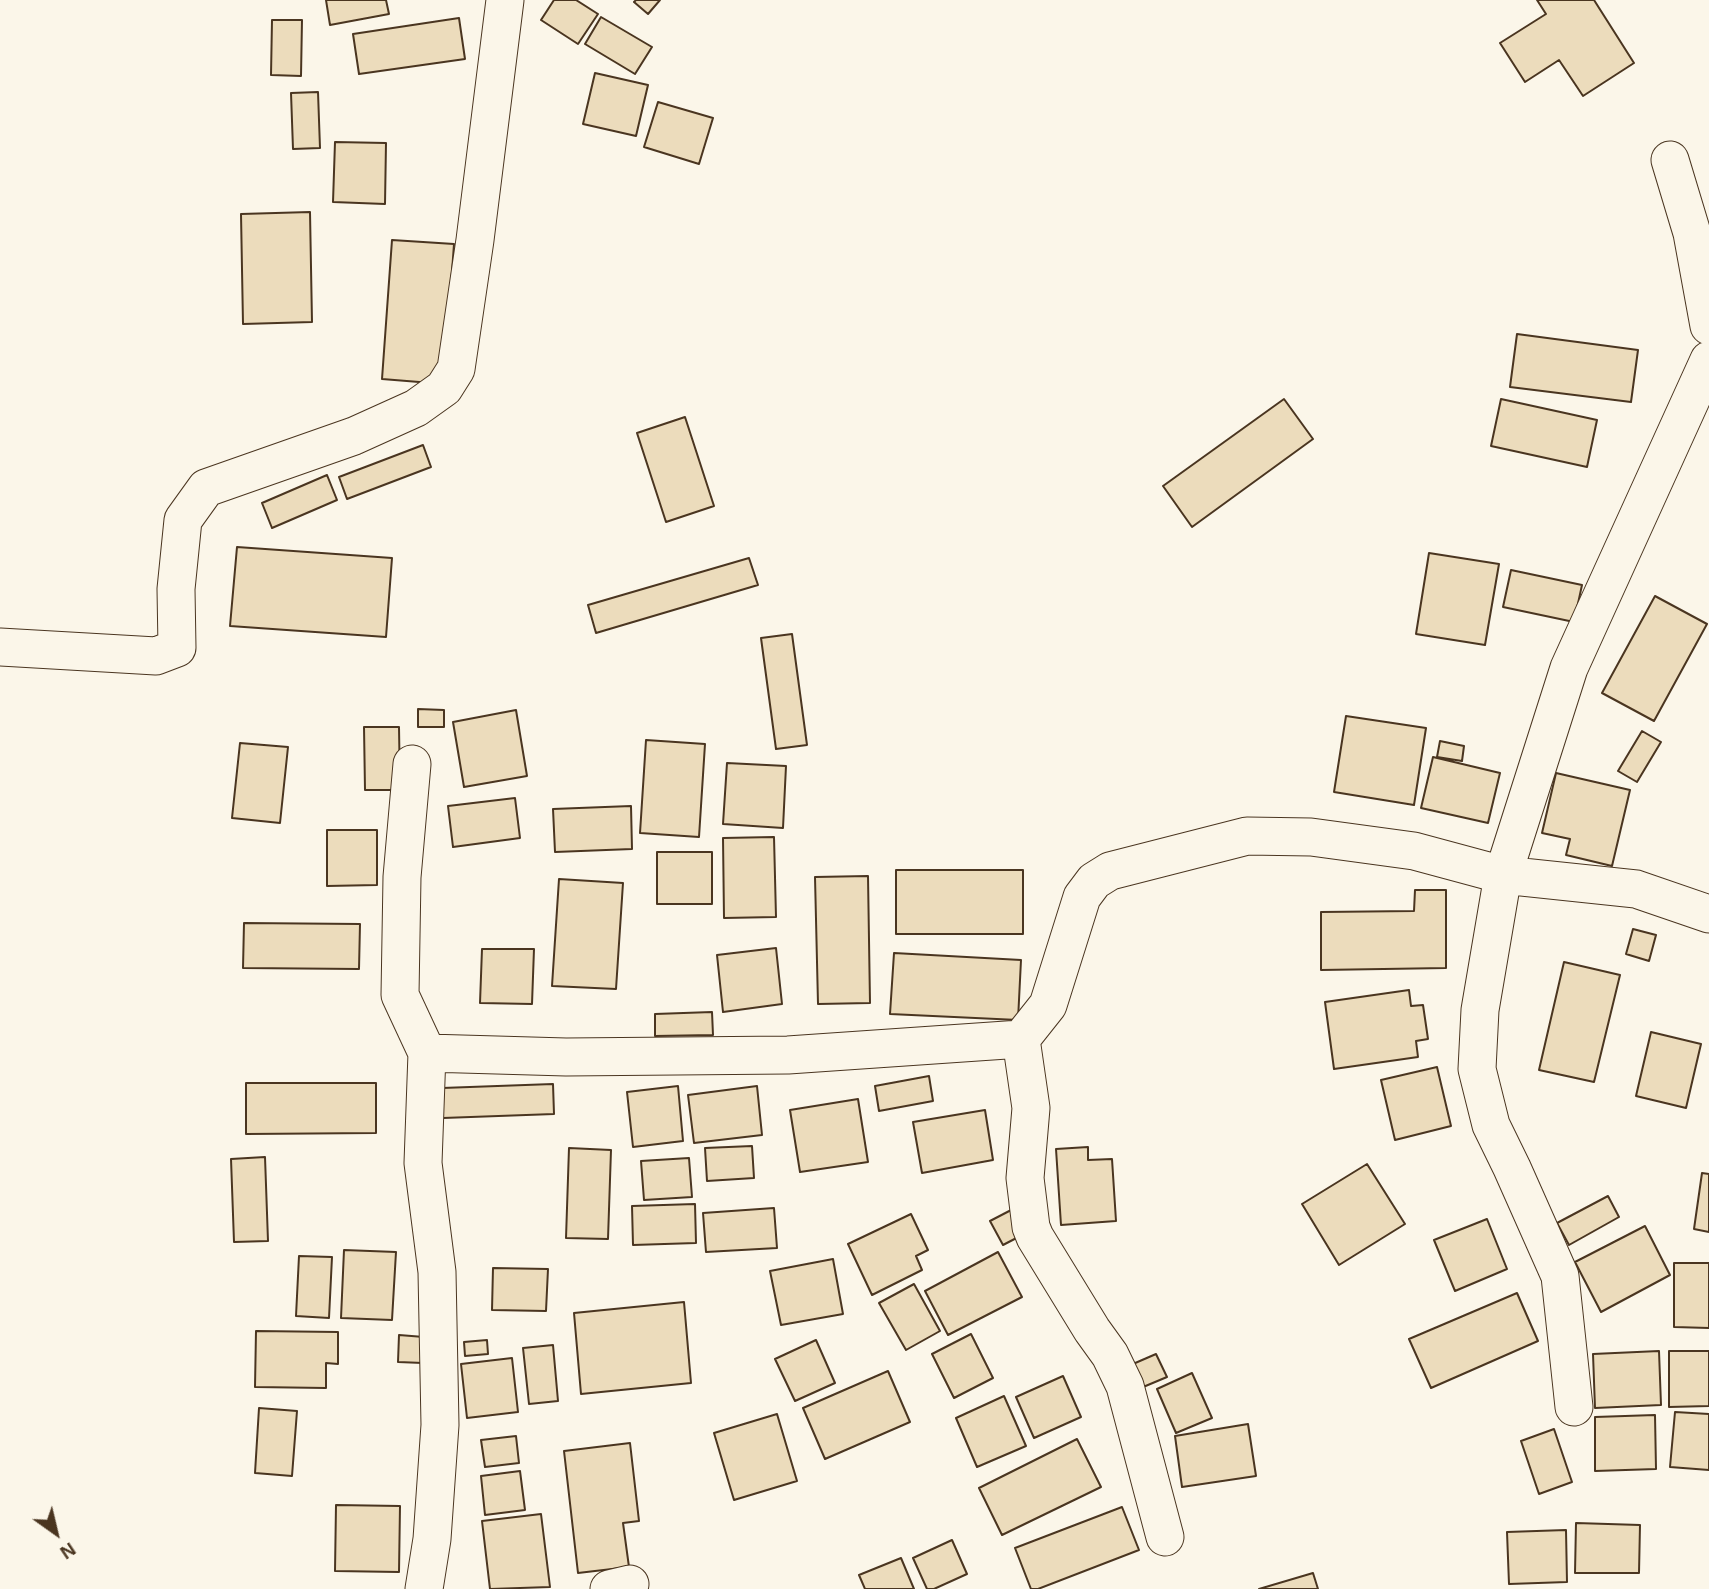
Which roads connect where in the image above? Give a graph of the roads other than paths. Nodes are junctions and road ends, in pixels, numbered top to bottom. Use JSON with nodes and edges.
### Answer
{"nodes":[{"id":1,"x":505,"y":0,"type":"edge"},
{"id":2,"x":1670,"y":160,"type":"dead end"},
{"id":3,"x":1709,"y":326,"type":"edge"},
{"id":4,"x":1709,"y":360,"type":"edge"},
{"id":5,"x":0,"y":647,"type":"edge"},
{"id":6,"x":412,"y":764,"type":"dead end"},
{"id":7,"x":1503,"y":875,"type":"junction"},
{"id":8,"x":1709,"y":914,"type":"edge"},
{"id":9,"x":1021,"y":1039,"type":"junction"},
{"id":10,"x":427,"y":1053,"type":"junction"},
{"id":11,"x":1574,"y":1407,"type":"dead end"},
{"id":12,"x":1166,"y":1537,"type":"dead end"},
{"id":13,"x":424,"y":1589,"type":"edge"}],
"edges":[{"from":1,"to":5,"type":"street"},
{"from":2,"to":3,"type":"street"},
{"from":4,"to":7,"type":"street"},
{"from":6,"to":10,"type":"street"},
{"from":7,"to":8,"type":"street"},
{"from":7,"to":9,"type":"street"},
{"from":7,"to":11,"type":"street"},
{"from":9,"to":10,"type":"street"},
{"from":9,"to":12,"type":"street"},
{"from":10,"to":13,"type":"street"}]}
